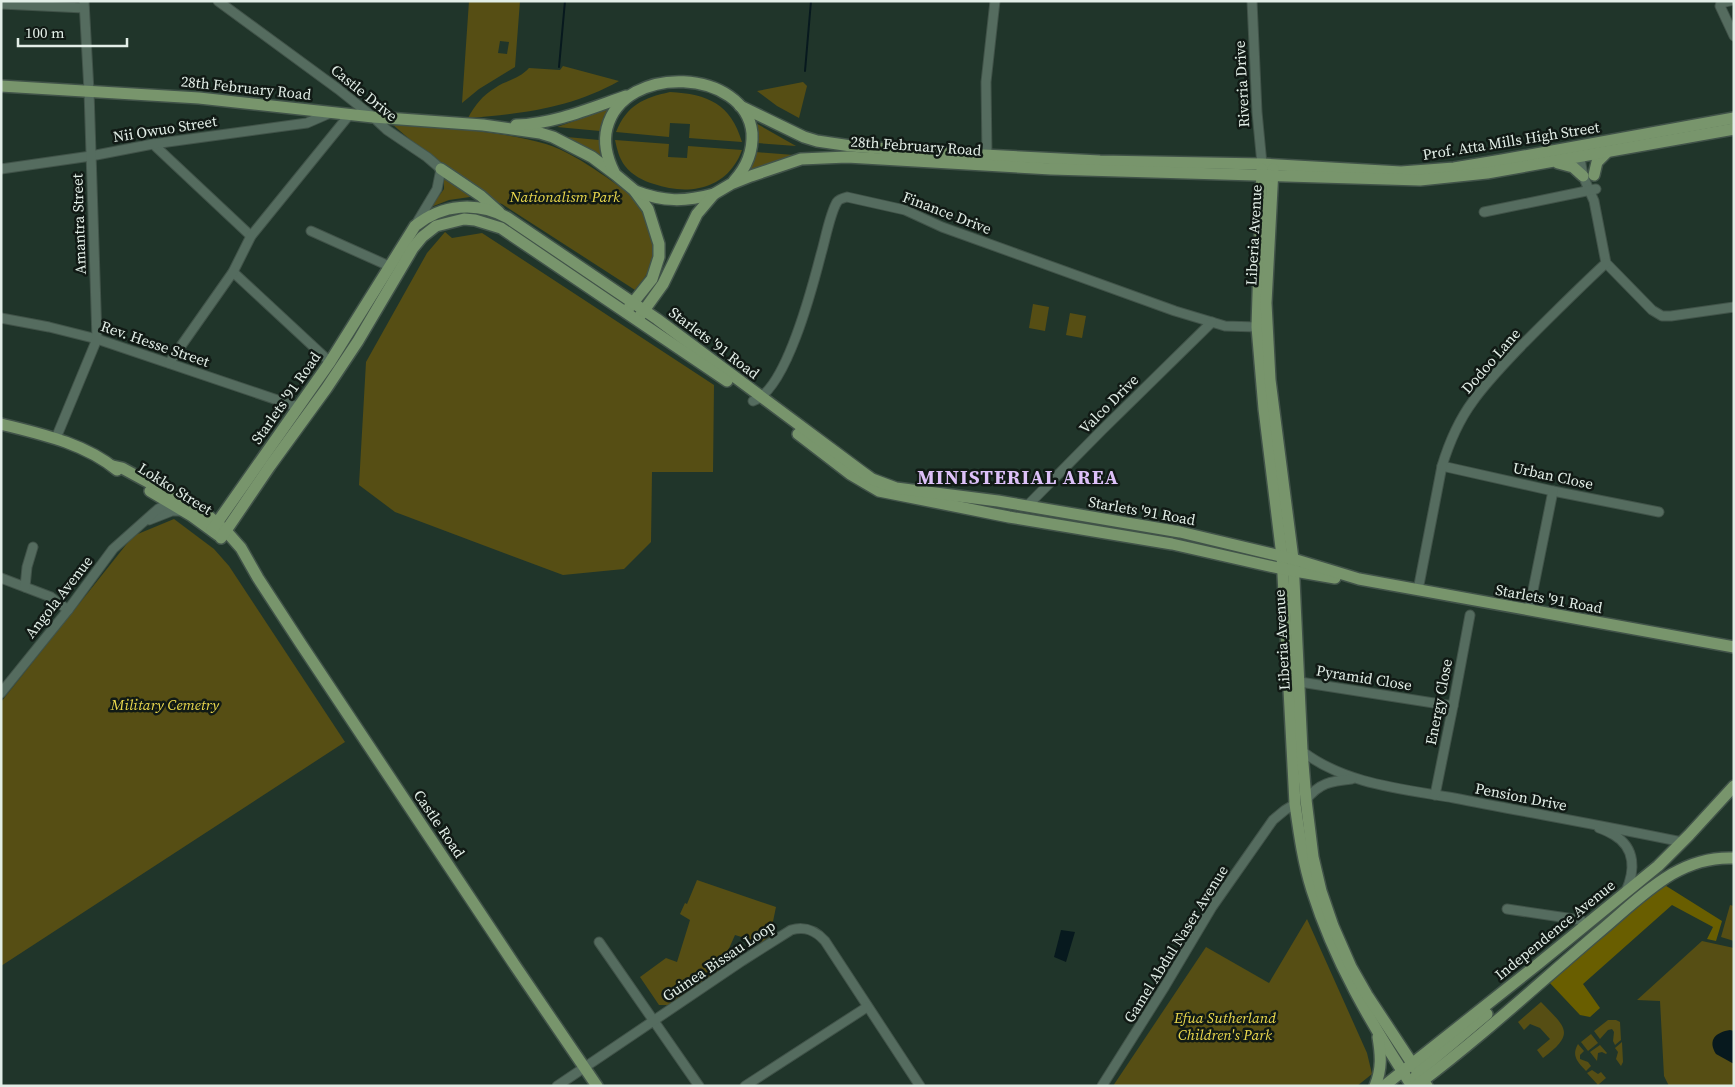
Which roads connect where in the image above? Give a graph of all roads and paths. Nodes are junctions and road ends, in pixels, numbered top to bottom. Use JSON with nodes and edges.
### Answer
{"nodes":[{"id":1,"x":218,"y":1,"type":"edge"},
{"id":2,"x":996,"y":1,"type":"edge"},
{"id":3,"x":1252,"y":1,"type":"edge"},
{"id":4,"x":1730,"y":1,"type":"edge"},
{"id":5,"x":1,"y":4,"type":"edge"},
{"id":6,"x":84,"y":5,"type":"edge"},
{"id":7,"x":1734,"y":36,"type":"edge"},
{"id":8,"x":1,"y":86,"type":"edge"},
{"id":9,"x":90,"y":91,"type":"junction"},
{"id":10,"x":630,"y":95,"type":"junction"},
{"id":11,"x":740,"y":106,"type":"junction"},
{"id":12,"x":332,"y":112,"type":"junction"},
{"id":13,"x":350,"y":114,"type":"junction"},
{"id":14,"x":373,"y":117,"type":"junction"},
{"id":15,"x":1734,"y":118,"type":"edge"},
{"id":16,"x":487,"y":125,"type":"junction"},
{"id":17,"x":1734,"y":129,"type":"edge"},
{"id":18,"x":153,"y":144,"type":"junction"},
{"id":19,"x":1584,"y":151,"type":"junction"},
{"id":20,"x":1606,"y":153,"type":"junction"},
{"id":21,"x":987,"y":155,"type":"junction"},
{"id":22,"x":91,"y":156,"type":"junction"},
{"id":23,"x":1554,"y":162,"type":"junction"},
{"id":24,"x":1,"y":169,"type":"edge"},
{"id":25,"x":441,"y":169,"type":"junction"},
{"id":26,"x":1267,"y":170,"type":"junction"},
{"id":27,"x":1241,"y":174,"type":"junction"},
{"id":28,"x":616,"y":175,"type":"junction"},
{"id":29,"x":1589,"y":175,"type":"junction"},
{"id":30,"x":1285,"y":176,"type":"junction"},
{"id":31,"x":731,"y":184,"type":"junction"},
{"id":32,"x":634,"y":190,"type":"junction"},
{"id":33,"x":1592,"y":190,"type":"junction"},
{"id":34,"x":714,"y":194,"type":"junction"},
{"id":35,"x":1266,"y":194,"type":"junction"},
{"id":36,"x":1484,"y":212,"type":"dead end"},
{"id":37,"x":500,"y":214,"type":"junction"},
{"id":38,"x":415,"y":226,"type":"junction"},
{"id":39,"x":311,"y":231,"type":"dead end"},
{"id":40,"x":251,"y":236,"type":"junction"},
{"id":41,"x":560,"y":253,"type":"junction"},
{"id":42,"x":552,"y":263,"type":"junction"},
{"id":43,"x":1606,"y":263,"type":"junction"},
{"id":44,"x":389,"y":266,"type":"junction"},
{"id":45,"x":233,"y":272,"type":"junction"},
{"id":46,"x":653,"y":298,"type":"junction"},
{"id":47,"x":629,"y":300,"type":"junction"},
{"id":48,"x":1734,"y":307,"type":"edge"},
{"id":49,"x":626,"y":312,"type":"junction"},
{"id":50,"x":640,"y":315,"type":"junction"},
{"id":51,"x":1,"y":318,"type":"edge"},
{"id":52,"x":656,"y":319,"type":"junction"},
{"id":53,"x":1212,"y":322,"type":"junction"},
{"id":54,"x":353,"y":325,"type":"junction"},
{"id":55,"x":1257,"y":327,"type":"junction"},
{"id":56,"x":364,"y":331,"type":"junction"},
{"id":57,"x":97,"y":339,"type":"junction"},
{"id":58,"x":330,"y":362,"type":"junction"},
{"id":59,"x":169,"y":363,"type":"junction"},
{"id":60,"x":757,"y":399,"type":"junction"},
{"id":61,"x":298,"y":407,"type":"junction"},
{"id":62,"x":1,"y":424,"type":"edge"},
{"id":63,"x":56,"y":438,"type":"junction"},
{"id":64,"x":1442,"y":466,"type":"junction"},
{"id":65,"x":1553,"y":491,"type":"junction"},
{"id":66,"x":173,"y":501,"type":"junction"},
{"id":67,"x":1027,"y":506,"type":"junction"},
{"id":68,"x":235,"y":509,"type":"junction"},
{"id":69,"x":1049,"y":510,"type":"junction"},
{"id":70,"x":183,"y":511,"type":"junction"},
{"id":71,"x":1659,"y":512,"type":"dead end"},
{"id":72,"x":204,"y":513,"type":"junction"},
{"id":73,"x":1009,"y":517,"type":"junction"},
{"id":74,"x":144,"y":522,"type":"junction"},
{"id":75,"x":219,"y":531,"type":"junction"},
{"id":76,"x":1291,"y":546,"type":"junction"},
{"id":77,"x":33,"y":547,"type":"dead end"},
{"id":78,"x":241,"y":548,"type":"junction"},
{"id":79,"x":1287,"y":557,"type":"junction"},
{"id":80,"x":1269,"y":566,"type":"junction"},
{"id":81,"x":1288,"y":570,"type":"junction"},
{"id":82,"x":1314,"y":570,"type":"junction"},
{"id":83,"x":1,"y":578,"type":"edge"},
{"id":84,"x":258,"y":578,"type":"junction"},
{"id":85,"x":1284,"y":585,"type":"junction"},
{"id":86,"x":25,"y":586,"type":"junction"},
{"id":87,"x":1418,"y":590,"type":"junction"},
{"id":88,"x":1295,"y":592,"type":"junction"},
{"id":89,"x":68,"y":610,"type":"junction"},
{"id":90,"x":1529,"y":610,"type":"junction"},
{"id":91,"x":1470,"y":614,"type":"dead end"},
{"id":92,"x":1734,"y":647,"type":"edge"},
{"id":93,"x":1300,"y":682,"type":"junction"},
{"id":94,"x":1,"y":693,"type":"edge"},
{"id":95,"x":1453,"y":706,"type":"junction"},
{"id":96,"x":1302,"y":751,"type":"junction"},
{"id":97,"x":1355,"y":778,"type":"junction"},
{"id":98,"x":1734,"y":786,"type":"edge"},
{"id":99,"x":1434,"y":795,"type":"junction"},
{"id":100,"x":1300,"y":802,"type":"junction"},
{"id":101,"x":1274,"y":819,"type":"junction"},
{"id":102,"x":1298,"y":822,"type":"junction"},
{"id":103,"x":1592,"y":824,"type":"junction"},
{"id":104,"x":1682,"y":842,"type":"junction"},
{"id":105,"x":1734,"y":858,"type":"edge"},
{"id":106,"x":1626,"y":892,"type":"junction"},
{"id":107,"x":1507,"y":909,"type":"dead end"},
{"id":108,"x":1581,"y":920,"type":"dead end"},
{"id":109,"x":599,"y":942,"type":"dead end"},
{"id":110,"x":867,"y":1007,"type":"junction"},
{"id":111,"x":654,"y":1021,"type":"junction"},
{"id":112,"x":1376,"y":1028,"type":"junction"},
{"id":113,"x":585,"y":1067,"type":"junction"},
{"id":114,"x":1411,"y":1076,"type":"edge"},
{"id":115,"x":557,"y":1086,"type":"edge"},
{"id":116,"x":597,"y":1086,"type":"edge"},
{"id":117,"x":699,"y":1086,"type":"edge"},
{"id":118,"x":745,"y":1086,"type":"edge"},
{"id":119,"x":920,"y":1086,"type":"edge"},
{"id":120,"x":1102,"y":1086,"type":"edge"},
{"id":121,"x":1375,"y":1086,"type":"edge"},
{"id":122,"x":1384,"y":1086,"type":"edge"}],
"edges":[{"from":1,"to":14,"type":"street","name":"Castle Drive"},
{"from":2,"to":21,"type":"street"},
{"from":3,"to":26,"type":"street","name":"Riveria Drive"},
{"from":4,"to":7,"type":"street"},
{"from":5,"to":6,"type":"street"},
{"from":6,"to":9,"type":"street","name":"Amantra Street"},
{"from":8,"to":9,"type":"main road","name":"28th February Road"},
{"from":9,"to":12,"type":"main road","name":"28th February Road"},
{"from":9,"to":22,"type":"street","name":"Amantra Street"},
{"from":10,"to":11,"type":"main road"},
{"from":10,"to":16,"type":"main road","name":"28th February Road"},
{"from":10,"to":28,"type":"main road"},
{"from":11,"to":21,"type":"main road","name":"28th February Road"},
{"from":11,"to":31,"type":"main road"},
{"from":12,"to":13,"type":"main road","name":"28th February Road"},
{"from":12,"to":18,"type":"street","name":"Nii Owuo Street"},
{"from":13,"to":14,"type":"main road","name":"28th February Road"},
{"from":13,"to":40,"type":"street"},
{"from":14,"to":16,"type":"main road","name":"28th February Road"},
{"from":14,"to":25,"type":"street","name":"Castle Drive"},
{"from":15,"to":19,"type":"main road","name":"Prof. Atta Mills High Street"},
{"from":16,"to":28,"type":"main road","name":"28th February Road"},
{"from":17,"to":20,"type":"main road","name":"Prof. Atta Mills High Street"},
{"from":18,"to":22,"type":"street","name":"Nii Owuo Street"},
{"from":18,"to":40,"type":"street"},
{"from":19,"to":20,"type":"main road","name":"Prof. Atta Mills High Street"},
{"from":19,"to":23,"type":"main road","name":"Prof. Atta Mills High Street"},
{"from":19,"to":26,"type":"main road","name":"Prof. Atta Mills High Street"},
{"from":19,"to":29,"type":"street"},
{"from":20,"to":29,"type":"main road"},
{"from":21,"to":26,"type":"main road","name":"28th February Road"},
{"from":22,"to":24,"type":"street","name":"Nii Owuo Street"},
{"from":22,"to":57,"type":"street","name":"Amantra Street"},
{"from":23,"to":29,"type":"main road"},
{"from":23,"to":30,"type":"main road","name":"Prof. Atta Mills High Street"},
{"from":25,"to":37,"type":"main road"},
{"from":25,"to":38,"type":"street"},
{"from":26,"to":27,"type":"main road","name":"28th February Road"},
{"from":26,"to":30,"type":"main road","name":"Prof. Atta Mills High Street"},
{"from":26,"to":35,"type":"main road","name":"Liberia Avenue"},
{"from":27,"to":31,"type":"main road","name":"28th February Road"},
{"from":27,"to":35,"type":"main road"},
{"from":28,"to":32,"type":"main road","name":"28th February Road"},
{"from":29,"to":33,"type":"street"},
{"from":30,"to":35,"type":"main road"},
{"from":31,"to":34,"type":"main road","name":"28th February Road"},
{"from":32,"to":34,"type":"main road"},
{"from":32,"to":47,"type":"main road","name":"28th February Road"},
{"from":33,"to":36,"type":"street"},
{"from":33,"to":43,"type":"street"},
{"from":34,"to":46,"type":"main road","name":"28th February Road"},
{"from":35,"to":55,"type":"main road","name":"Liberia Avenue"},
{"from":35,"to":76,"type":"main road","name":"Liberia Avenue"},
{"from":37,"to":38,"type":"main road","name":"Starlets '91 Road"},
{"from":37,"to":41,"type":"main road","name":"Starlets '91 Road"},
{"from":38,"to":44,"type":"main road","name":"Starlets '91 Road"},
{"from":39,"to":44,"type":"street"},
{"from":40,"to":45,"type":"street"},
{"from":41,"to":42,"type":"main road"},
{"from":41,"to":47,"type":"main road","name":"Starlets '91 Road"},
{"from":42,"to":49,"type":"main road","name":"Starlets '91 Road"},
{"from":42,"to":56,"type":"main road","name":"Starlets '91 Road"},
{"from":43,"to":48,"type":"street"},
{"from":43,"to":64,"type":"street","name":"Dodoo Lane"},
{"from":44,"to":54,"type":"main road","name":"Starlets '91 Road"},
{"from":45,"to":58,"type":"street"},
{"from":45,"to":59,"type":"street"},
{"from":46,"to":50,"type":"main road","name":"28th February Road"},
{"from":46,"to":52,"type":"main road"},
{"from":47,"to":49,"type":"main road","name":"28th February Road"},
{"from":47,"to":50,"type":"main road","name":"Starlets '91 Road"},
{"from":49,"to":50,"type":"main road","name":"Starlets '91 Road"},
{"from":50,"to":52,"type":"main road","name":"Starlets '91 Road"},
{"from":50,"to":60,"type":"main road","name":"Starlets '91 Road"},
{"from":51,"to":57,"type":"street","name":"Rev. Hesse Street"},
{"from":52,"to":60,"type":"main road","name":"Starlets '91 Road"},
{"from":53,"to":55,"type":"street","name":"Finance Drive"},
{"from":53,"to":60,"type":"street","name":"Finance Drive"},
{"from":53,"to":67,"type":"street","name":"Valco Drive"},
{"from":54,"to":56,"type":"main road"},
{"from":54,"to":58,"type":"main road","name":"Starlets '91 Road"},
{"from":55,"to":79,"type":"main road","name":"Liberia Avenue"},
{"from":56,"to":68,"type":"main road","name":"Starlets '91 Road"},
{"from":57,"to":59,"type":"street","name":"Rev. Hesse Street"},
{"from":57,"to":63,"type":"street","name":"Amantra Street"},
{"from":58,"to":61,"type":"main road","name":"Starlets '91 Road"},
{"from":59,"to":61,"type":"street","name":"Rev. Hesse Street"},
{"from":60,"to":67,"type":"main road","name":"Starlets '91 Road"},
{"from":60,"to":73,"type":"main road","name":"Starlets '91 Road"},
{"from":61,"to":68,"type":"main road","name":"Starlets '91 Road"},
{"from":62,"to":63,"type":"main road","name":"Lokko Street"},
{"from":63,"to":66,"type":"main road","name":"Lokko Street"},
{"from":64,"to":65,"type":"street","name":"Urban Close"},
{"from":64,"to":87,"type":"street","name":"Dodoo Lane"},
{"from":65,"to":71,"type":"street","name":"Urban Close"},
{"from":65,"to":90,"type":"street"},
{"from":66,"to":70,"type":"main road","name":"Lokko Street"},
{"from":66,"to":72,"type":"main road","name":"Lokko Street"},
{"from":66,"to":74,"type":"street","name":"Angola Avenue"},
{"from":67,"to":69,"type":"main road","name":"Starlets '91 Road"},
{"from":68,"to":72,"type":"main road"},
{"from":68,"to":75,"type":"main road","name":"Starlets '91 Road"},
{"from":68,"to":78,"type":"main road"},
{"from":69,"to":73,"type":"main road"},
{"from":69,"to":79,"type":"main road","name":"Starlets '91 Road"},
{"from":70,"to":74,"type":"street","name":"Angola Avenue"},
{"from":70,"to":75,"type":"main road","name":"Lokko Street"},
{"from":72,"to":75,"type":"main road","name":"Lokko Street"},
{"from":73,"to":80,"type":"main road","name":"Starlets '91 Road"},
{"from":74,"to":89,"type":"street","name":"Angola Avenue"},
{"from":75,"to":78,"type":"main road","name":"Castle Road"},
{"from":75,"to":84,"type":"main road","name":"Castle Road"},
{"from":76,"to":79,"type":"main road","name":"Liberia Avenue"},
{"from":76,"to":82,"type":"main road"},
{"from":77,"to":86,"type":"street"},
{"from":78,"to":84,"type":"main road","name":"Castle Road"},
{"from":79,"to":81,"type":"main road","name":"Liberia Avenue"},
{"from":79,"to":82,"type":"main road","name":"Starlets '91 Road"},
{"from":80,"to":81,"type":"main road","name":"Starlets '91 Road"},
{"from":80,"to":85,"type":"main road"},
{"from":81,"to":82,"type":"main road","name":"Starlets '91 Road"},
{"from":81,"to":85,"type":"main road","name":"Liberia Avenue"},
{"from":81,"to":88,"type":"main road","name":"Liberia Avenue"},
{"from":82,"to":87,"type":"main road","name":"Starlets '91 Road"},
{"from":82,"to":88,"type":"main road"},
{"from":83,"to":86,"type":"street"},
{"from":84,"to":113,"type":"main road","name":"Castle Road"},
{"from":85,"to":100,"type":"main road","name":"Liberia Avenue"},
{"from":86,"to":89,"type":"street"},
{"from":87,"to":90,"type":"main road","name":"Starlets '91 Road"},
{"from":88,"to":93,"type":"main road","name":"Liberia Avenue"},
{"from":89,"to":94,"type":"street","name":"Angola Avenue"},
{"from":90,"to":92,"type":"main road","name":"Starlets '91 Road"},
{"from":91,"to":95,"type":"street","name":"Energy Close"},
{"from":93,"to":95,"type":"street","name":"Pyramid Close"},
{"from":93,"to":96,"type":"main road","name":"Liberia Avenue"},
{"from":95,"to":99,"type":"street","name":"Energy Close"},
{"from":96,"to":97,"type":"street","name":"Pension Drive"},
{"from":96,"to":100,"type":"main road","name":"Liberia Avenue"},
{"from":97,"to":99,"type":"street","name":"Pension Drive"},
{"from":97,"to":100,"type":"street","name":"Pension Drive"},
{"from":98,"to":104,"type":"main road","name":"Independence Avenue"},
{"from":99,"to":103,"type":"street","name":"Pension Drive"},
{"from":100,"to":101,"type":"street","name":"Gamel Abdul Naser Avenue"},
{"from":100,"to":102,"type":"main road","name":"Liberia Avenue"},
{"from":100,"to":114,"type":"main road","name":"Liberia Avenue"},
{"from":101,"to":102,"type":"street"},
{"from":101,"to":120,"type":"street","name":"Gamel Abdul Naser Avenue"},
{"from":102,"to":112,"type":"main road","name":"Liberia Avenue"},
{"from":103,"to":104,"type":"street","name":"Pension Drive"},
{"from":103,"to":106,"type":"street"},
{"from":104,"to":106,"type":"main road","name":"Independence Avenue"},
{"from":105,"to":114,"type":"main road","name":"Independence Avenue"},
{"from":106,"to":114,"type":"main road","name":"Independence Avenue"},
{"from":107,"to":108,"type":"street"},
{"from":109,"to":111,"type":"street"},
{"from":110,"to":111,"type":"street","name":"Guinea Bissau Loop"},
{"from":110,"to":118,"type":"street"},
{"from":110,"to":119,"type":"street","name":"Guinea Bissau Loop"},
{"from":111,"to":113,"type":"street","name":"Guinea Bissau Loop"},
{"from":111,"to":117,"type":"street"},
{"from":112,"to":114,"type":"main road","name":"Liberia Avenue"},
{"from":112,"to":121,"type":"main road"},
{"from":113,"to":115,"type":"street","name":"Guinea Bissau Loop"},
{"from":113,"to":116,"type":"main road","name":"Castle Road"},
{"from":114,"to":122,"type":"main road","name":"Independence Avenue"}]}
